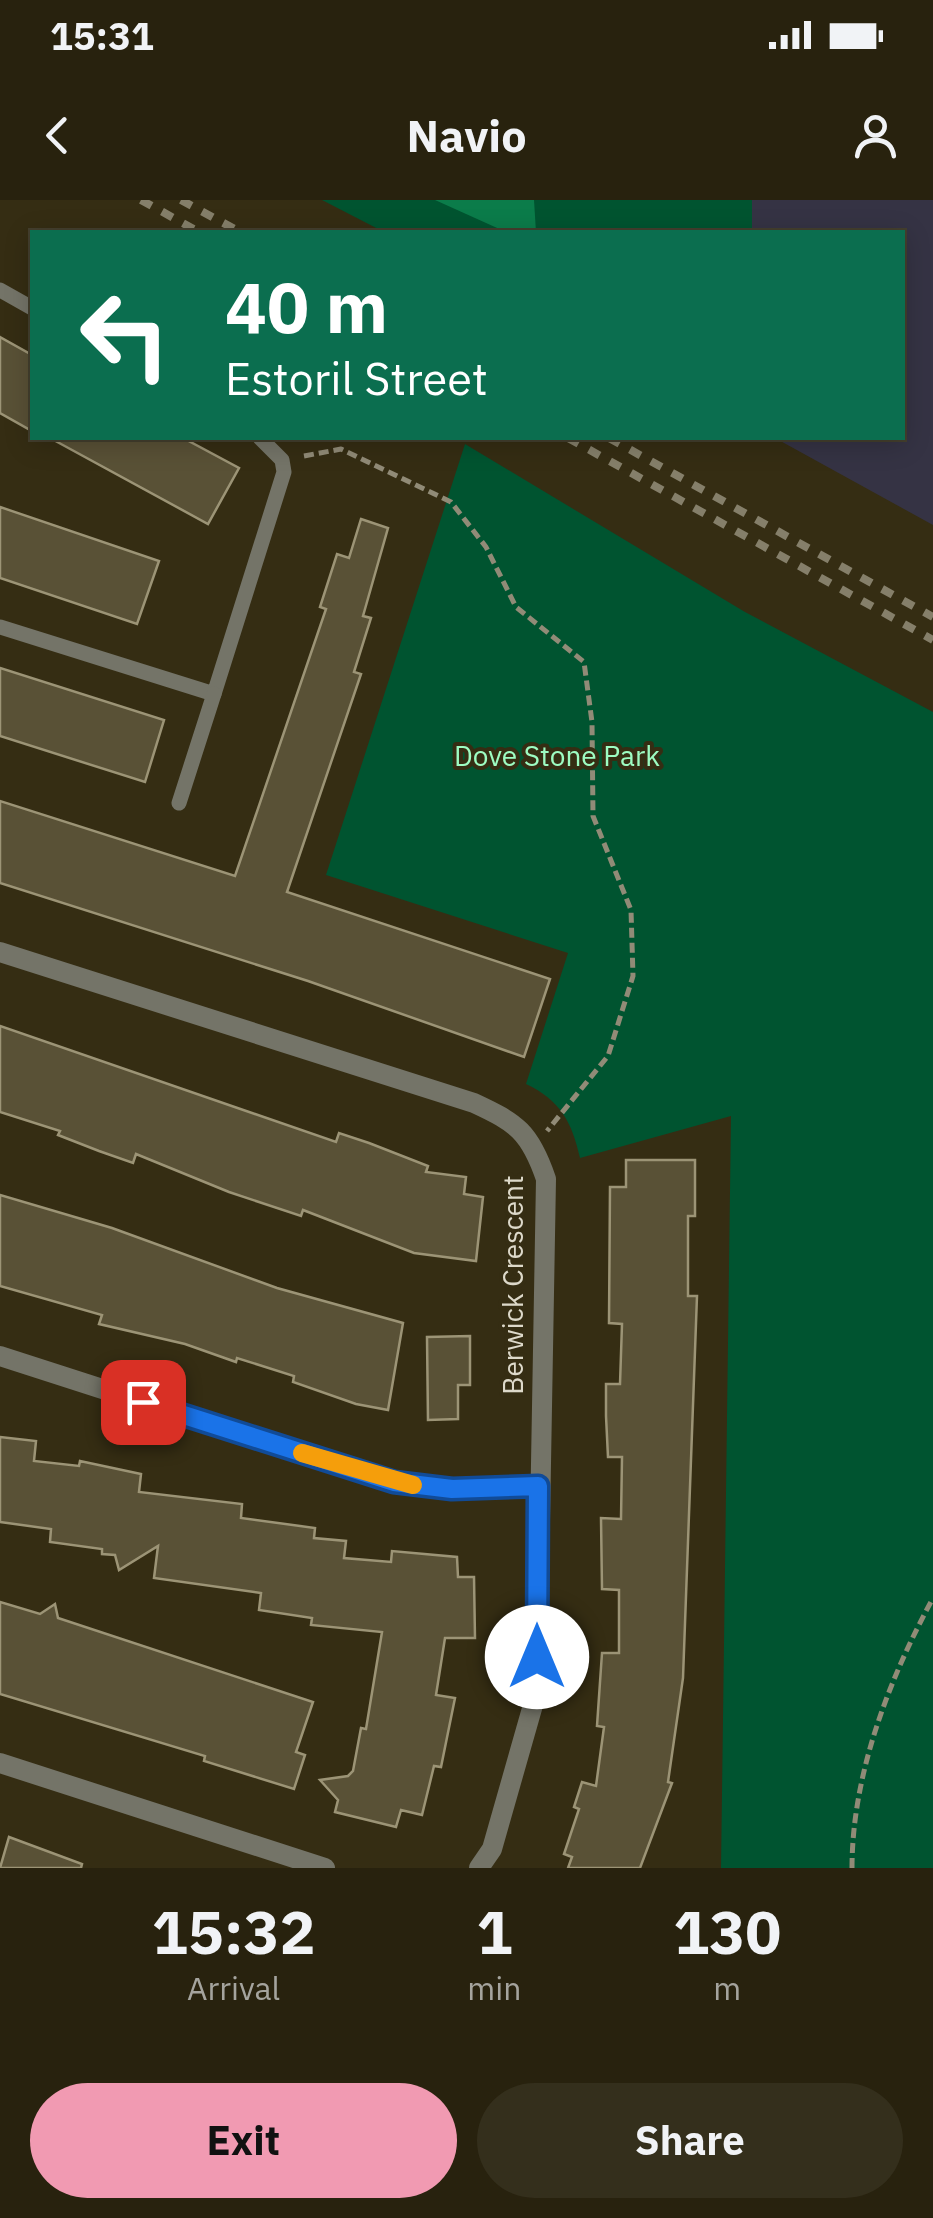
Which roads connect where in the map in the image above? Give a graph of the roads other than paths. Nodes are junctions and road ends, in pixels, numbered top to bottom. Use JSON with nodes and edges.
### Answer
{"nodes":[{"id":1,"x":0,"y":290,"type":"edge"},
{"id":2,"x":30,"y":307,"type":"edge"},
{"id":3,"x":262,"y":440,"type":"edge"},
{"id":4,"x":0,"y":626,"type":"edge"},
{"id":5,"x":214,"y":694,"type":"junction"},
{"id":6,"x":179,"y":802,"type":"dead end"},
{"id":7,"x":0,"y":952,"type":"edge"},
{"id":8,"x":0,"y":1356,"type":"edge"},
{"id":9,"x":538,"y":1486,"type":"junction"},
{"id":10,"x":0,"y":1762,"type":"edge"},
{"id":11,"x":325,"y":1868,"type":"edge"},
{"id":12,"x":479,"y":1868,"type":"edge"}],
"edges":[{"from":1,"to":2,"type":"lane"},
{"from":3,"to":5,"type":"lane"},
{"from":4,"to":5,"type":"lane"},
{"from":5,"to":6,"type":"lane"},
{"from":7,"to":9,"type":"street","name":"Berwick Crescent"},
{"from":8,"to":9,"type":"street"},
{"from":9,"to":12,"type":"street","name":"Berwick Crescent"},
{"from":10,"to":11,"type":"street"}]}
